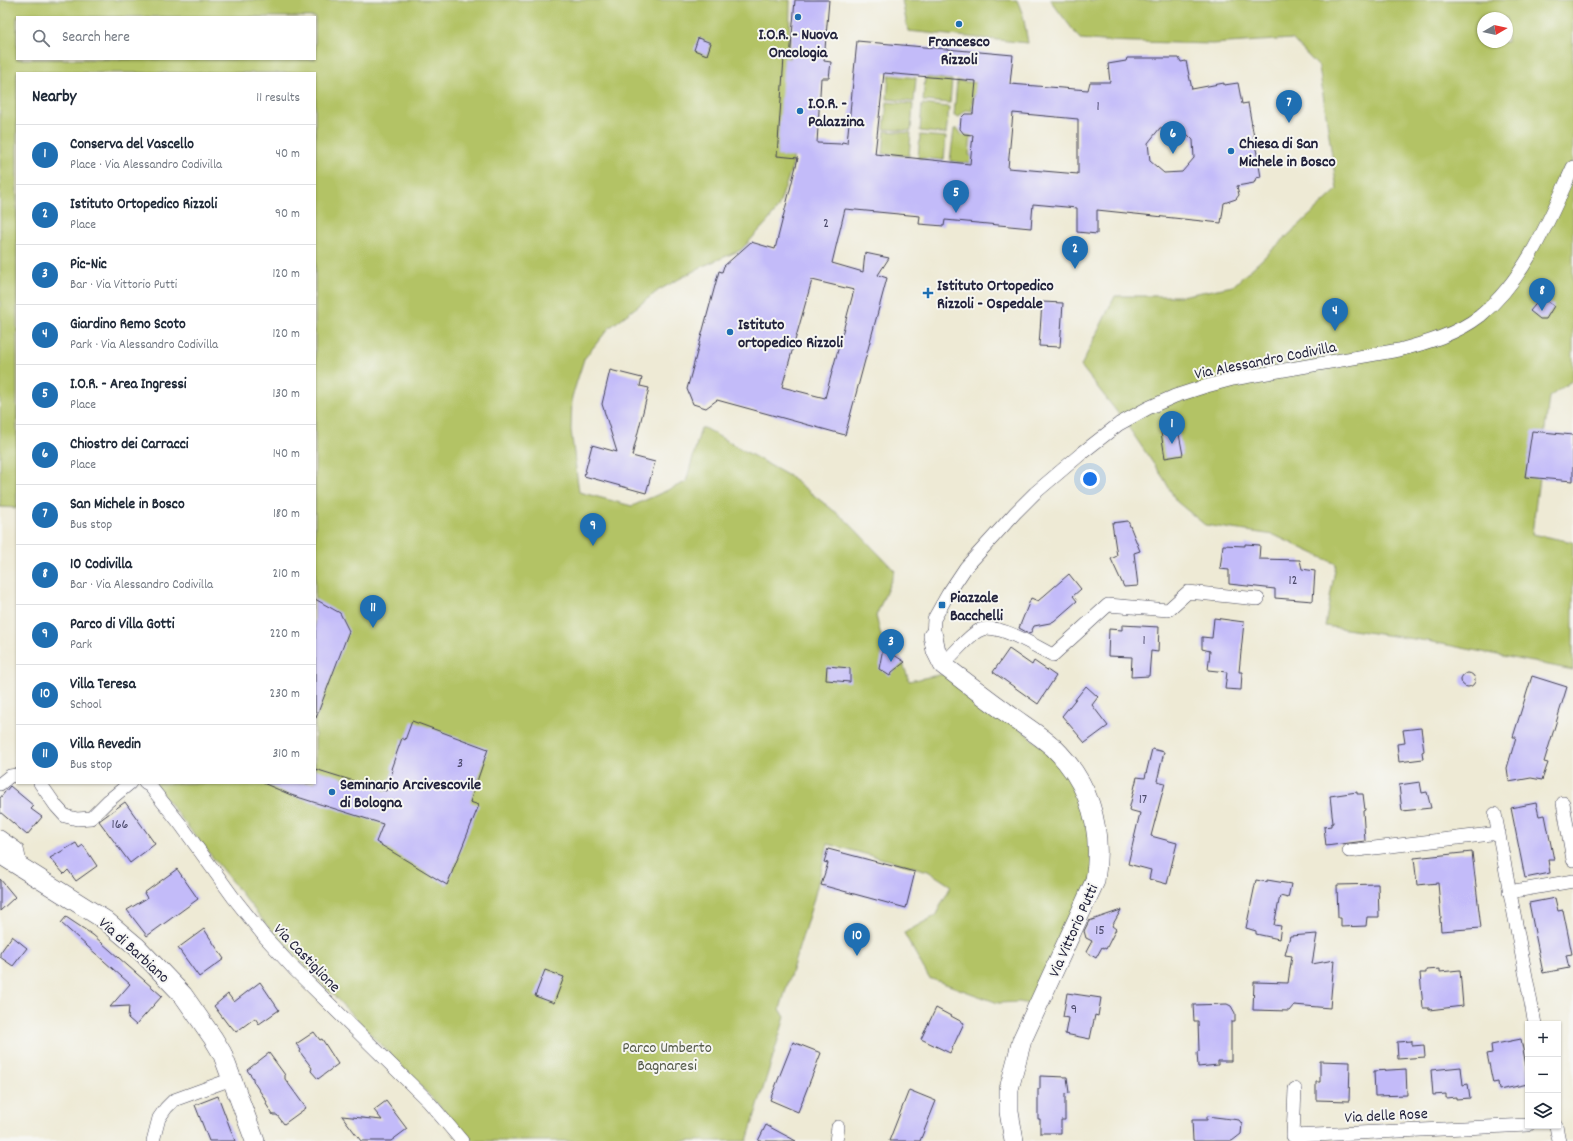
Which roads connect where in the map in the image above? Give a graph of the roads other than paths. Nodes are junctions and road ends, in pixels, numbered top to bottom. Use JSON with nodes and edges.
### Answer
{"nodes":[{"id":1,"x":1573,"y":167,"type":"edge"},
{"id":2,"x":1258,"y":599,"type":"dead end"},
{"id":3,"x":924,"y":620,"type":"dead end"},
{"id":4,"x":934,"y":636,"type":"junction"},
{"id":5,"x":942,"y":665,"type":"junction"},
{"id":6,"x":16,"y":774,"type":"edge"},
{"id":7,"x":0,"y":784,"type":"edge"},
{"id":8,"x":41,"y":784,"type":"edge"},
{"id":9,"x":129,"y":784,"type":"edge"},
{"id":10,"x":147,"y":784,"type":"edge"},
{"id":11,"x":1563,"y":803,"type":"dead end"},
{"id":12,"x":1495,"y":814,"type":"dead end"},
{"id":13,"x":1499,"y":833,"type":"junction"},
{"id":14,"x":0,"y":838,"type":"edge"},
{"id":15,"x":1348,"y":851,"type":"dead end"},
{"id":16,"x":0,"y":854,"type":"edge"},
{"id":17,"x":1573,"y":860,"type":"edge"},
{"id":18,"x":18,"y":866,"type":"junction"},
{"id":19,"x":1573,"y":881,"type":"edge"},
{"id":20,"x":1510,"y":892,"type":"junction"},
{"id":21,"x":1534,"y":1021,"type":"edge"},
{"id":22,"x":232,"y":1079,"type":"junction"},
{"id":23,"x":1295,"y":1089,"type":"dead end"},
{"id":24,"x":1525,"y":1125,"type":"edge"},
{"id":25,"x":838,"y":1127,"type":"dead end"},
{"id":26,"x":1557,"y":1129,"type":"edge"},
{"id":27,"x":153,"y":1141,"type":"edge"},
{"id":28,"x":255,"y":1141,"type":"edge"},
{"id":29,"x":462,"y":1141,"type":"edge"},
{"id":30,"x":836,"y":1141,"type":"edge"},
{"id":31,"x":1014,"y":1141,"type":"edge"},
{"id":32,"x":1559,"y":1141,"type":"edge"}],
"edges":[{"from":1,"to":4,"type":"street","name":"Via Alessandro Codivilla"},
{"from":2,"to":5,"type":"street"},
{"from":3,"to":4,"type":"street"},
{"from":4,"to":5,"type":"street"},
{"from":5,"to":31,"type":"street","name":"Via Vittorio Putti"},
{"from":6,"to":7,"type":"street"},
{"from":8,"to":9,"type":"street"},
{"from":10,"to":29,"type":"street","name":"Via Castiglione"},
{"from":11,"to":17,"type":"street"},
{"from":12,"to":13,"type":"street"},
{"from":13,"to":15,"type":"street"},
{"from":13,"to":20,"type":"street"},
{"from":14,"to":18,"type":"street"},
{"from":16,"to":18,"type":"street","name":"Via di Barbiano"},
{"from":18,"to":22,"type":"street","name":"Via di Barbiano"},
{"from":19,"to":20,"type":"street"},
{"from":20,"to":21,"type":"street"},
{"from":22,"to":27,"type":"street"},
{"from":22,"to":28,"type":"street","name":"Via di Barbiano"},
{"from":23,"to":24,"type":"street","name":"Via delle Rose"},
{"from":25,"to":30,"type":"street"},
{"from":26,"to":32,"type":"street"}]}
